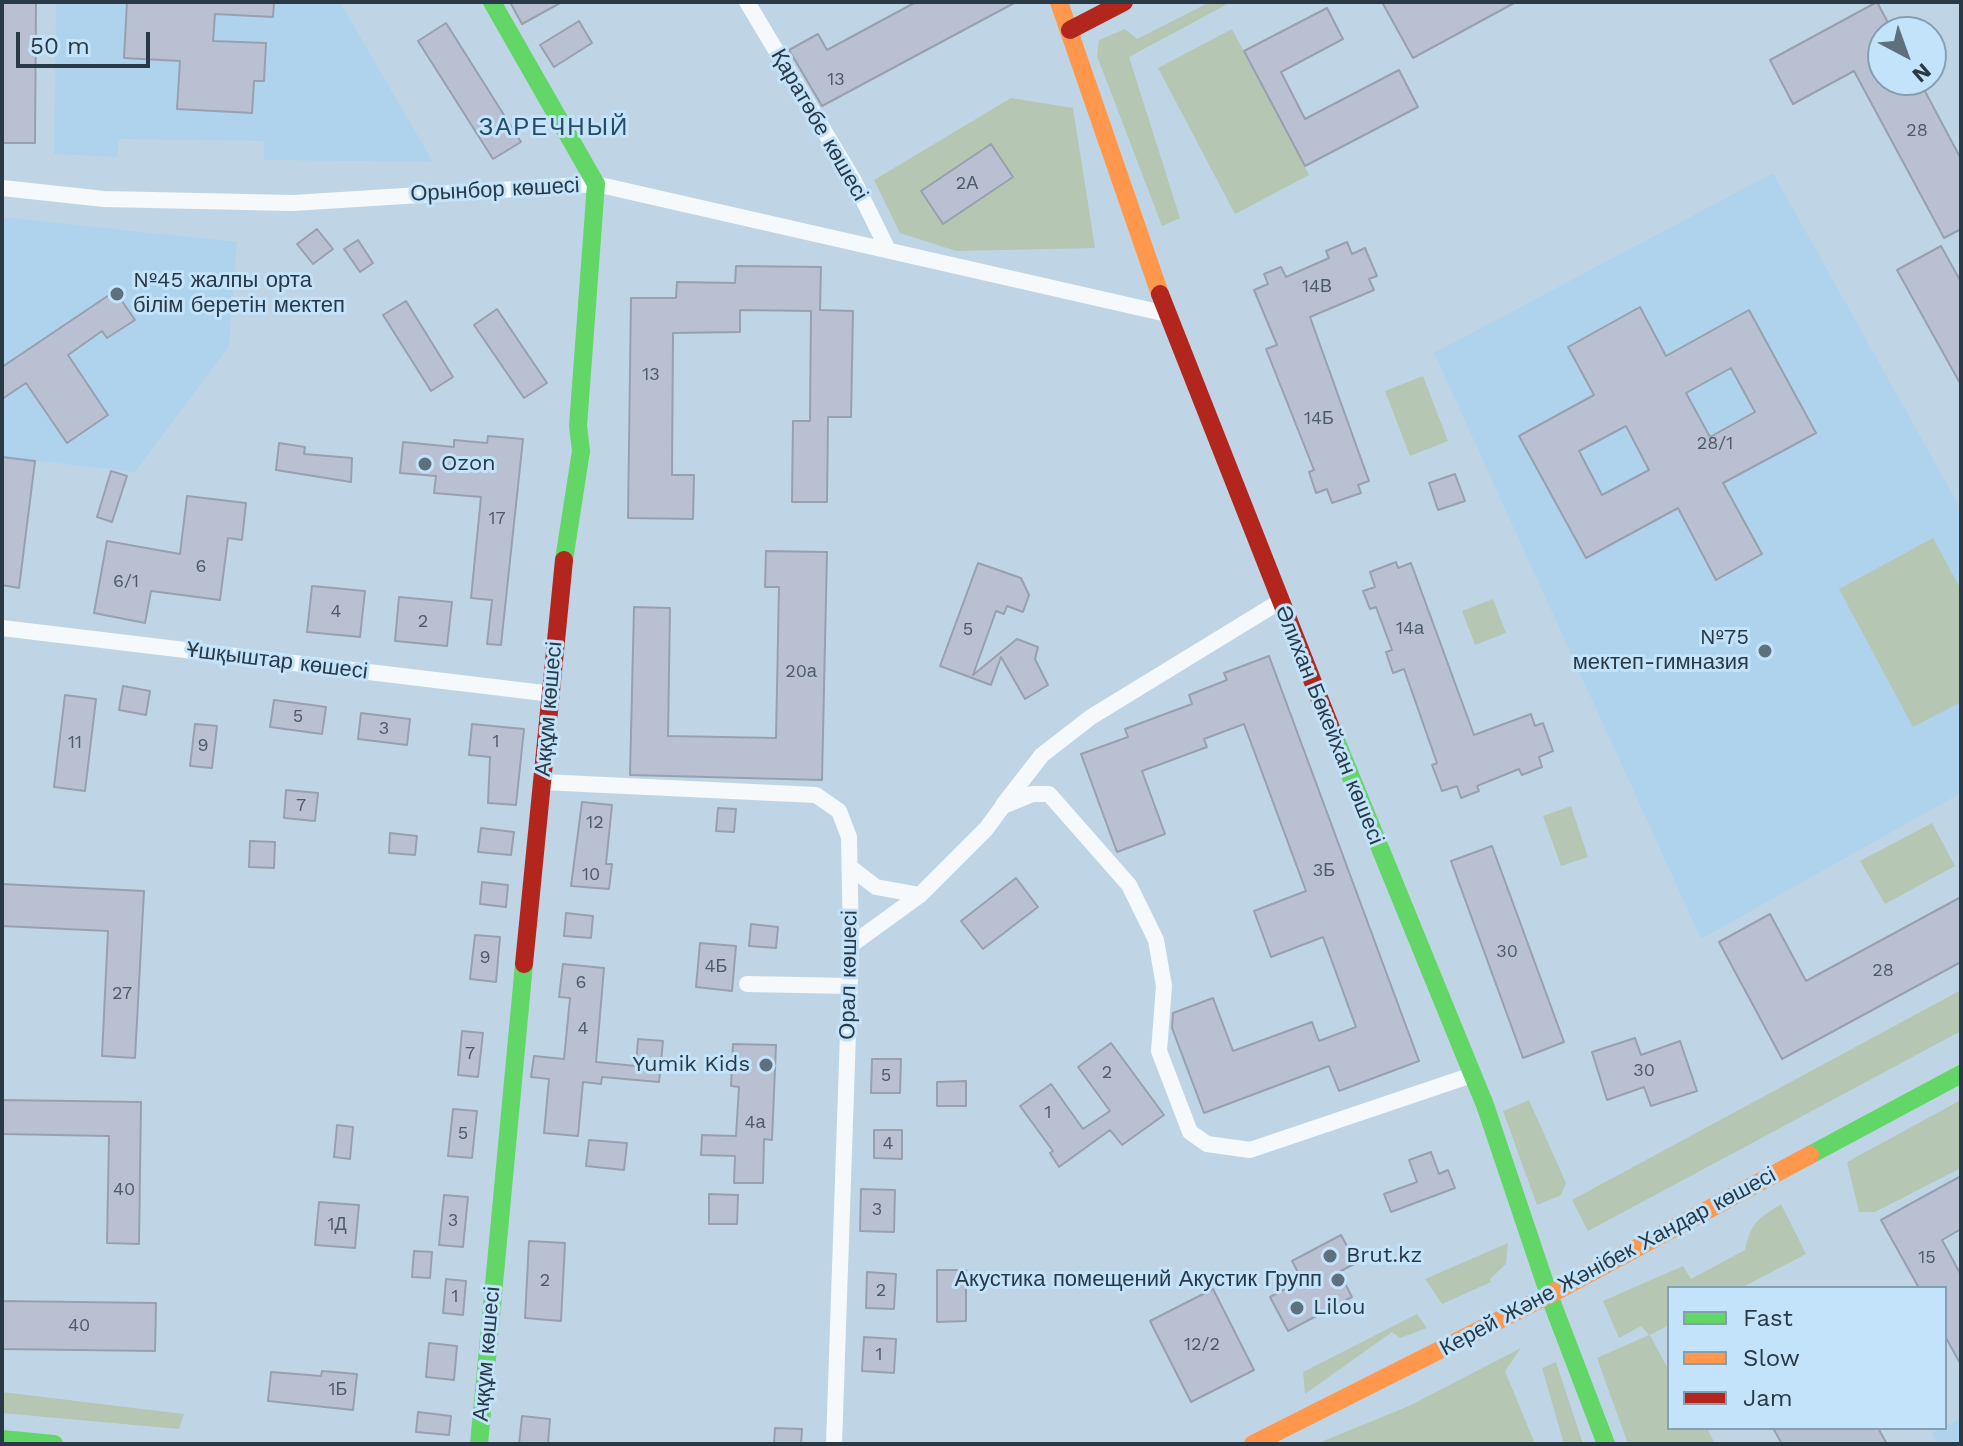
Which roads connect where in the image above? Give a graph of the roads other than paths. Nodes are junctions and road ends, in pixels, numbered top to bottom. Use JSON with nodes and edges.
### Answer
{"nodes":[{"id":1,"x":492,"y":2,"type":"edge"},
{"id":2,"x":747,"y":2,"type":"edge"},
{"id":3,"x":1059,"y":2,"type":"edge"},
{"id":4,"x":1124,"y":2,"type":"edge"},
{"id":5,"x":1070,"y":30,"type":"junction"},
{"id":6,"x":596,"y":184,"type":"junction"},
{"id":7,"x":2,"y":188,"type":"edge"},
{"id":8,"x":888,"y":250,"type":"junction"},
{"id":9,"x":1167,"y":314,"type":"junction"},
{"id":10,"x":1279,"y":602,"type":"junction"},
{"id":11,"x":2,"y":628,"type":"edge"},
{"id":12,"x":552,"y":694,"type":"junction"},
{"id":13,"x":542,"y":782,"type":"junction"},
{"id":14,"x":1003,"y":806,"type":"junction"},
{"id":15,"x":850,"y":867,"type":"junction"},
{"id":16,"x":920,"y":895,"type":"junction"},
{"id":17,"x":851,"y":945,"type":"junction"},
{"id":18,"x":747,"y":984,"type":"dead end"},
{"id":19,"x":850,"y":986,"type":"junction"},
{"id":20,"x":1961,"y":1074,"type":"edge"},
{"id":21,"x":1472,"y":1075,"type":"junction"},
{"id":22,"x":1549,"y":1295,"type":"junction"},
{"id":23,"x":2,"y":1439,"type":"edge"},
{"id":24,"x":54,"y":1444,"type":"edge"},
{"id":25,"x":479,"y":1444,"type":"edge"},
{"id":26,"x":834,"y":1444,"type":"edge"},
{"id":27,"x":1253,"y":1444,"type":"edge"},
{"id":28,"x":1606,"y":1444,"type":"edge"}],
"edges":[{"from":1,"to":6,"type":"street"},
{"from":2,"to":8,"type":"street","name":"Қаратөбе көшесі"},
{"from":3,"to":5,"type":"street","name":"Әлихан Бөкейхан көшесі"},
{"from":4,"to":5,"type":"street"},
{"from":5,"to":9,"type":"street","name":"Әлихан Бөкейхан көшесі"},
{"from":6,"to":7,"type":"street","name":"Орынбор көшесі"},
{"from":6,"to":8,"type":"street","name":"Орынбор көшесі"},
{"from":6,"to":12,"type":"street","name":"Аққұм көшесі"},
{"from":8,"to":9,"type":"street","name":"Орынбор көшесі"},
{"from":9,"to":10,"type":"street","name":"Әлихан Бөкейхан көшесі"},
{"from":10,"to":14,"type":"street"},
{"from":10,"to":21,"type":"street","name":"Әлихан Бөкейхан көшесі"},
{"from":11,"to":12,"type":"street","name":"Ұшқыштар көшесі"},
{"from":12,"to":13,"type":"street","name":"Аққұм көшесі"},
{"from":13,"to":15,"type":"street","name":"Орал көшесі"},
{"from":13,"to":25,"type":"street","name":"Аққұм көшесі"},
{"from":14,"to":16,"type":"street"},
{"from":14,"to":21,"type":"street"},
{"from":15,"to":16,"type":"street"},
{"from":15,"to":17,"type":"street","name":"Орал көшесі"},
{"from":16,"to":17,"type":"street"},
{"from":17,"to":19,"type":"street","name":"Орал көшесі"},
{"from":18,"to":19,"type":"street"},
{"from":19,"to":26,"type":"street","name":"Орал көшесі"},
{"from":20,"to":22,"type":"street","name":"Керей Және Жәнібек Хандар көшесі"},
{"from":21,"to":22,"type":"street","name":"Әлихан Бөкейхан көшесі"},
{"from":22,"to":27,"type":"street","name":"Керей Және Жәнібек Хандар көшесі"},
{"from":22,"to":28,"type":"street","name":"Әлихан Бөкейхан көшесі"},
{"from":23,"to":24,"type":"street"}]}
